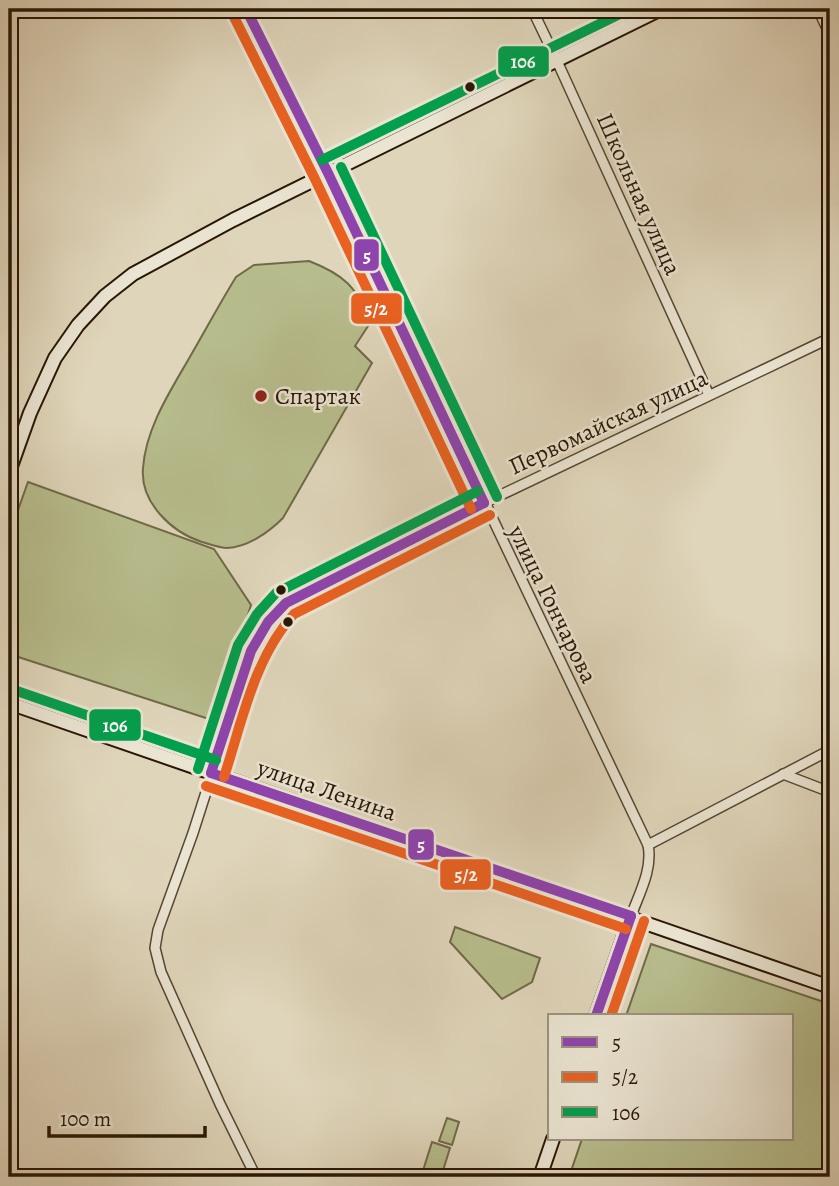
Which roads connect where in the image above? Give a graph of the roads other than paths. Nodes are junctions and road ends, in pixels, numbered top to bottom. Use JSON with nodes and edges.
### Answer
{"nodes":[{"id":1,"x":247,"y":9,"type":"edge"},
{"id":2,"x":531,"y":9,"type":"edge"},
{"id":3,"x":661,"y":9,"type":"edge"},
{"id":4,"x":818,"y":9,"type":"edge"},
{"id":5,"x":830,"y":35,"type":"edge"},
{"id":6,"x":557,"y":61,"type":"junction"},
{"id":7,"x":328,"y":173,"type":"junction"},
{"id":8,"x":830,"y":338,"type":"edge"},
{"id":9,"x":709,"y":396,"type":"junction"},
{"id":10,"x":9,"y":472,"type":"edge"},
{"id":11,"x":484,"y":503,"type":"junction"},
{"id":12,"x":9,"y":703,"type":"edge"},
{"id":13,"x":830,"y":750,"type":"edge"},
{"id":14,"x":211,"y":773,"type":"junction"},
{"id":15,"x":783,"y":774,"type":"junction"},
{"id":16,"x":830,"y":792,"type":"edge"},
{"id":17,"x":648,"y":845,"type":"junction"},
{"id":18,"x":631,"y":916,"type":"junction"},
{"id":19,"x":830,"y":987,"type":"edge"},
{"id":20,"x":597,"y":1014,"type":"edge"},
{"id":21,"x":553,"y":1140,"type":"edge"},
{"id":22,"x":256,"y":1177,"type":"edge"},
{"id":23,"x":540,"y":1177,"type":"edge"}],
"edges":[{"from":1,"to":7,"type":"street","name":"улица Гончарова"},
{"from":2,"to":6,"type":"street","name":"Школьная улица"},
{"from":3,"to":6,"type":"street"},
{"from":4,"to":5,"type":"street"},
{"from":6,"to":7,"type":"street"},
{"from":6,"to":9,"type":"street","name":"Школьная улица"},
{"from":7,"to":10,"type":"street"},
{"from":7,"to":11,"type":"street","name":"улица Гончарова"},
{"from":8,"to":9,"type":"street","name":"Первомайская улица"},
{"from":9,"to":11,"type":"street","name":"Первомайская улица"},
{"from":11,"to":14,"type":"street","name":"Первомайская улица"},
{"from":11,"to":17,"type":"street","name":"улица Гончарова"},
{"from":12,"to":14,"type":"street","name":"улица Ленина"},
{"from":13,"to":15,"type":"street"},
{"from":14,"to":18,"type":"street","name":"улица Ленина"},
{"from":14,"to":22,"type":"street","name":"Первомайская улица"},
{"from":15,"to":16,"type":"street"},
{"from":15,"to":17,"type":"street"},
{"from":17,"to":18,"type":"street"},
{"from":18,"to":19,"type":"street","name":"улица Ленина"},
{"from":18,"to":20,"type":"street"},
{"from":21,"to":23,"type":"street"}]}
